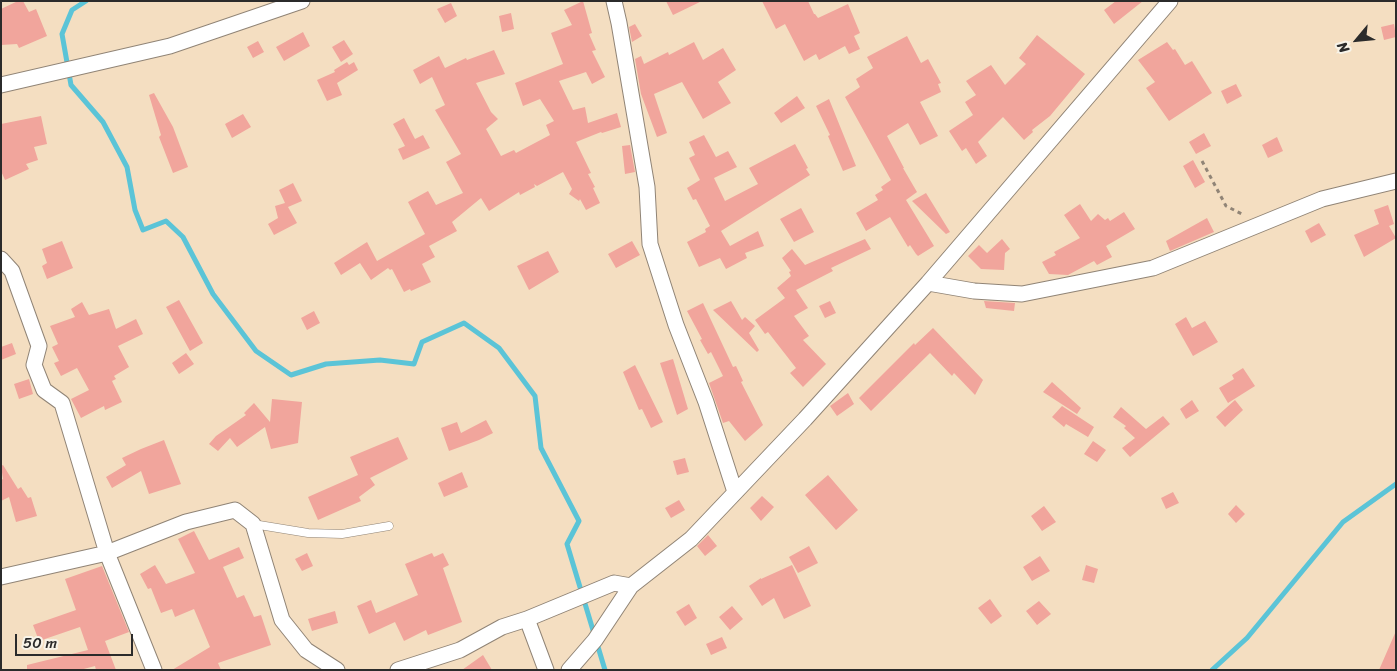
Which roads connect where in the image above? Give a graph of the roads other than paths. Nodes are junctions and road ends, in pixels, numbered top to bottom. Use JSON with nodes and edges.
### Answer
{"nodes":[{"id":1,"x":302,"y":1,"type":"edge"},
{"id":2,"x":614,"y":1,"type":"edge"},
{"id":3,"x":1170,"y":1,"type":"edge"},
{"id":4,"x":1,"y":86,"type":"edge"},
{"id":5,"x":1396,"y":181,"type":"edge"},
{"id":6,"x":1,"y":259,"type":"edge"},
{"id":7,"x":928,"y":283,"type":"junction"},
{"id":8,"x":735,"y":492,"type":"junction"},
{"id":9,"x":253,"y":524,"type":"junction"},
{"id":10,"x":389,"y":526,"type":"dead end"},
{"id":11,"x":107,"y":553,"type":"junction"},
{"id":12,"x":1,"y":578,"type":"edge"},
{"id":13,"x":631,"y":586,"type":"junction"},
{"id":14,"x":527,"y":619,"type":"junction"},
{"id":15,"x":154,"y":670,"type":"edge"},
{"id":16,"x":338,"y":670,"type":"edge"},
{"id":17,"x":398,"y":670,"type":"edge"},
{"id":18,"x":546,"y":670,"type":"edge"},
{"id":19,"x":569,"y":670,"type":"edge"}],
"edges":[{"from":1,"to":4,"type":"street"},
{"from":2,"to":8,"type":"street"},
{"from":3,"to":7,"type":"street"},
{"from":5,"to":7,"type":"street"},
{"from":6,"to":11,"type":"street"},
{"from":7,"to":8,"type":"street"},
{"from":8,"to":13,"type":"street"},
{"from":9,"to":10,"type":"lane"},
{"from":9,"to":11,"type":"street"},
{"from":9,"to":16,"type":"street"},
{"from":11,"to":12,"type":"street"},
{"from":11,"to":15,"type":"street"},
{"from":13,"to":14,"type":"street"},
{"from":13,"to":19,"type":"street"},
{"from":14,"to":17,"type":"street"},
{"from":14,"to":18,"type":"street"}]}
